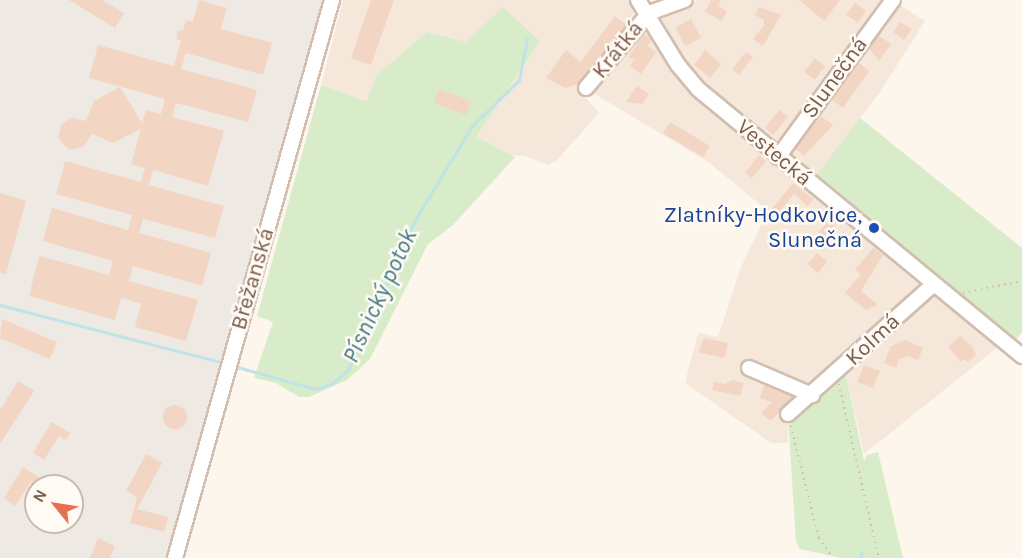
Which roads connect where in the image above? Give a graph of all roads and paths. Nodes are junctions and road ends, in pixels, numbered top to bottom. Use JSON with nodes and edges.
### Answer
{"nodes":[{"id":1,"x":638,"y":0,"type":"edge"},
{"id":2,"x":685,"y":0,"type":"edge"},
{"id":3,"x":893,"y":0,"type":"edge"},
{"id":4,"x":330,"y":1,"type":"edge"},
{"id":5,"x":649,"y":13,"type":"junction"},
{"id":6,"x":586,"y":88,"type":"dead end"},
{"id":7,"x":778,"y":156,"type":"junction"},
{"id":8,"x":1022,"y":281,"type":"edge"},
{"id":9,"x":934,"y":284,"type":"junction"},
{"id":10,"x":952,"y":298,"type":"junction"},
{"id":11,"x":1022,"y":356,"type":"edge"},
{"id":12,"x":749,"y":368,"type":"dead end"},
{"id":13,"x":836,"y":374,"type":"junction"},
{"id":14,"x":812,"y":395,"type":"junction"},
{"id":15,"x":788,"y":414,"type":"joint"},
{"id":16,"x":176,"y":558,"type":"edge"},
{"id":17,"x":834,"y":558,"type":"edge"},
{"id":18,"x":879,"y":558,"type":"edge"}],
"edges":[{"from":1,"to":5,"type":"street","name":"Vestecká"},
{"from":2,"to":5,"type":"street"},
{"from":3,"to":7,"type":"street","name":"Slunečná"},
{"from":4,"to":16,"type":"street","name":"Břežanská"},
{"from":5,"to":6,"type":"street","name":"Krátká"},
{"from":5,"to":7,"type":"street","name":"Vestecká"},
{"from":7,"to":9,"type":"street","name":"Vestecká"},
{"from":8,"to":10,"type":"path"},
{"from":9,"to":10,"type":"street","name":"Vestecká"},
{"from":9,"to":13,"type":"street","name":"Kolmá"},
{"from":10,"to":11,"type":"street","name":"Vestecká"},
{"from":12,"to":14,"type":"street"},
{"from":13,"to":14,"type":"street","name":"Kolmá"},
{"from":13,"to":18,"type":"path"},
{"from":14,"to":15,"type":"street","name":"Kolmá"},
{"from":15,"to":17,"type":"path"}]}
